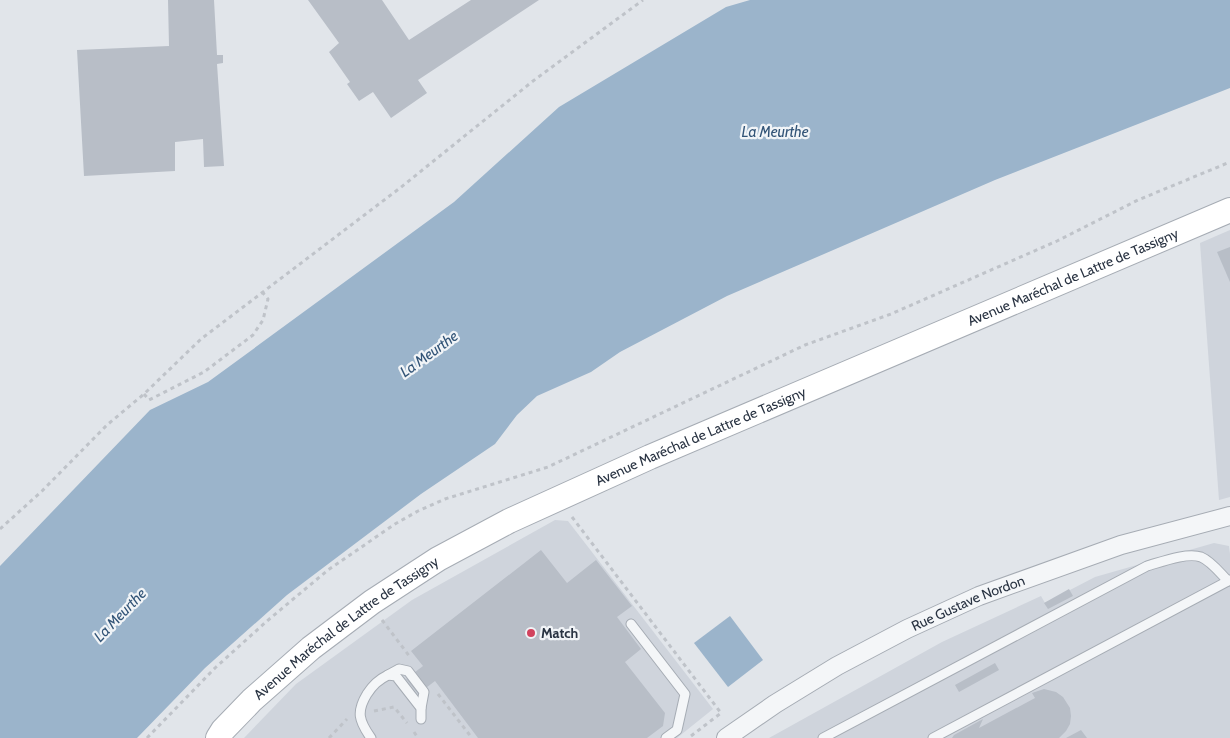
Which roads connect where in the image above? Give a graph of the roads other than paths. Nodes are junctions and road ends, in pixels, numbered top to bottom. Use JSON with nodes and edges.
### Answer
{"nodes":[{"id":1,"x":1230,"y":210,"type":"edge"},
{"id":2,"x":1230,"y":516,"type":"edge"},
{"id":3,"x":1229,"y":580,"type":"edge"},
{"id":4,"x":631,"y":624,"type":"dead end"},
{"id":5,"x":421,"y":719,"type":"dead end"},
{"id":6,"x":218,"y":738,"type":"edge"},
{"id":7,"x":371,"y":738,"type":"edge"},
{"id":8,"x":666,"y":738,"type":"edge"},
{"id":9,"x":726,"y":738,"type":"edge"},
{"id":10,"x":823,"y":738,"type":"edge"},
{"id":11,"x":933,"y":738,"type":"edge"}],
"edges":[{"from":1,"to":6,"type":"main road","name":"Avenue Maréchal de Lattre de Tassigny"},
{"from":2,"to":9,"type":"street","name":"Rue Gustave Nordon"},
{"from":3,"to":10,"type":"lane"},
{"from":3,"to":11,"type":"lane"},
{"from":4,"to":8,"type":"lane"},
{"from":5,"to":7,"type":"lane"}]}
